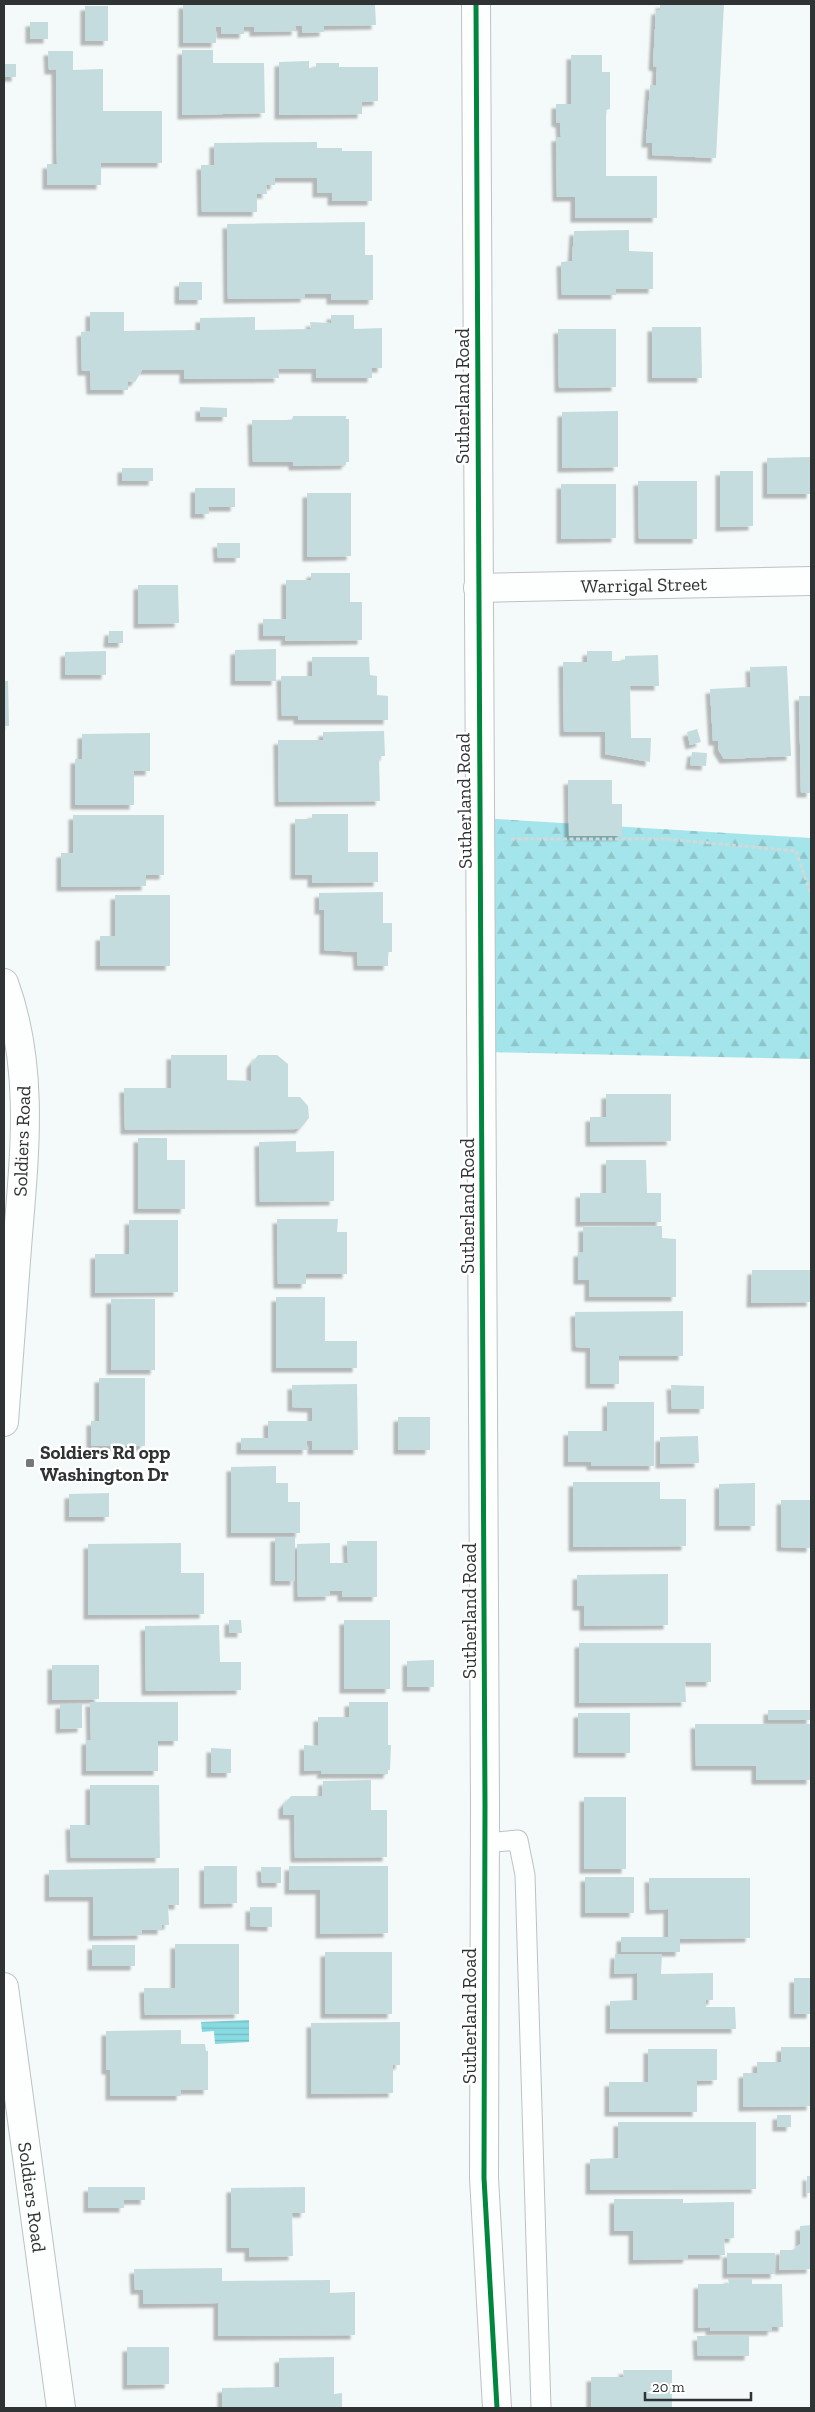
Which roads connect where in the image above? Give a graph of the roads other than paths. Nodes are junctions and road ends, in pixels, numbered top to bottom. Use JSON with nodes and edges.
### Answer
{"nodes":[{"id":1,"x":476,"y":4,"type":"edge"},
{"id":2,"x":811,"y":581,"type":"edge"},
{"id":3,"x":478,"y":588,"type":"junction"},
{"id":4,"x":4,"y":983,"type":"edge"},
{"id":5,"x":4,"y":1422,"type":"edge"},
{"id":6,"x":485,"y":1843,"type":"junction"},
{"id":7,"x":4,"y":1987,"type":"edge"},
{"id":8,"x":61,"y":2408,"type":"edge"},
{"id":9,"x":497,"y":2408,"type":"edge"},
{"id":10,"x":540,"y":2408,"type":"edge"}],
"edges":[{"from":1,"to":3,"type":"street","name":"Sutherland Road"},
{"from":2,"to":3,"type":"street","name":"Warrigal Street"},
{"from":3,"to":6,"type":"street","name":"Sutherland Road"},
{"from":4,"to":5,"type":"street","name":"Soldiers Road"},
{"from":6,"to":9,"type":"street","name":"Sutherland Road"},
{"from":6,"to":10,"type":"lane"},
{"from":7,"to":8,"type":"street","name":"Soldiers Road"}]}
